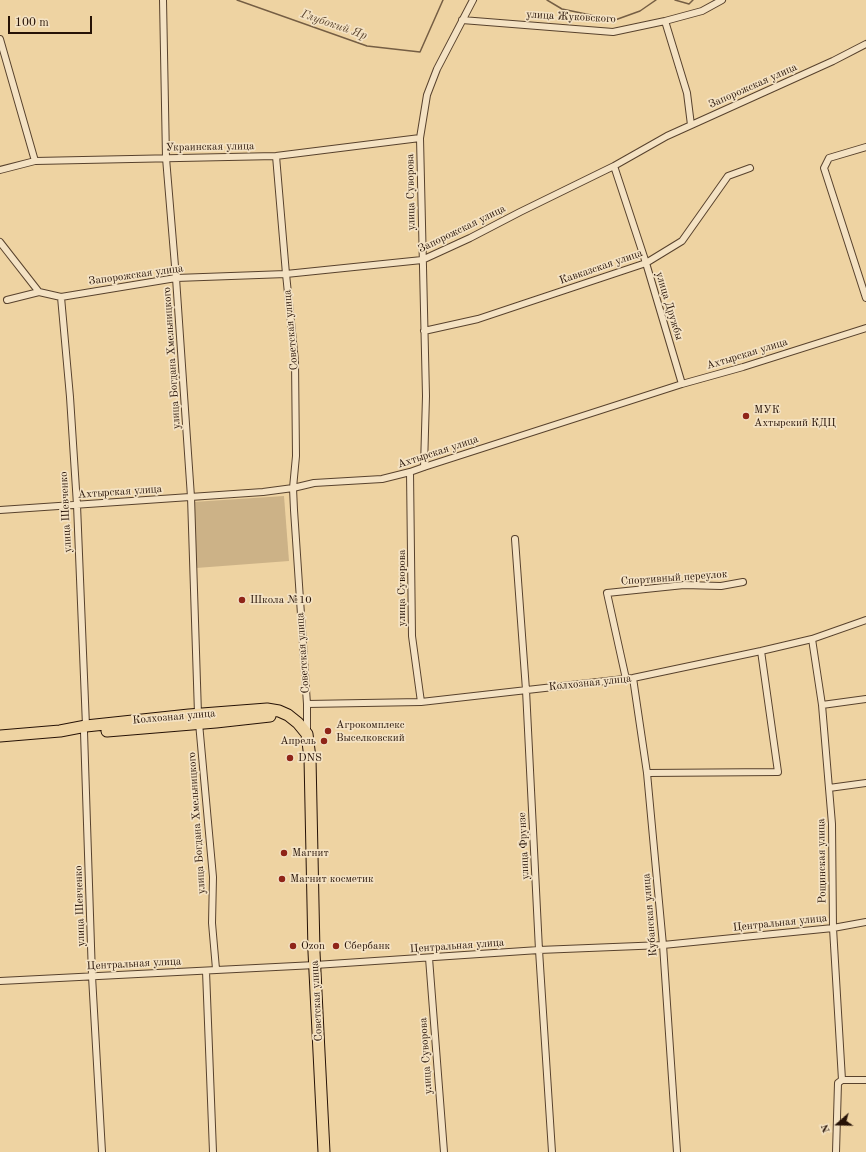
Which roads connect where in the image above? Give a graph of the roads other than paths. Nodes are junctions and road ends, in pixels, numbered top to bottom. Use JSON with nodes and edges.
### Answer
{"nodes":[{"id":1,"x":164,"y":0,"type":"edge"},
{"id":2,"x":473,"y":0,"type":"edge"},
{"id":3,"x":722,"y":0,"type":"edge"},
{"id":4,"x":462,"y":20,"type":"junction"},
{"id":5,"x":665,"y":21,"type":"junction"},
{"id":6,"x":0,"y":39,"type":"edge"},
{"id":7,"x":866,"y":44,"type":"edge"},
{"id":8,"x":691,"y":125,"type":"junction"},
{"id":9,"x":420,"y":138,"type":"junction"},
{"id":10,"x":866,"y":147,"type":"edge"},
{"id":11,"x":276,"y":156,"type":"junction"},
{"id":12,"x":166,"y":158,"type":"junction"},
{"id":13,"x":36,"y":161,"type":"junction"},
{"id":14,"x":614,"y":166,"type":"junction"},
{"id":15,"x":750,"y":168,"type":"dead end"},
{"id":16,"x":0,"y":170,"type":"edge"},
{"id":17,"x":0,"y":242,"type":"edge"},
{"id":18,"x":422,"y":260,"type":"junction"},
{"id":19,"x":646,"y":263,"type":"junction"},
{"id":20,"x":286,"y":274,"type":"junction"},
{"id":21,"x":176,"y":278,"type":"junction"},
{"id":22,"x":39,"y":292,"type":"junction"},
{"id":23,"x":60,"y":297,"type":"junction"},
{"id":24,"x":866,"y":298,"type":"edge"},
{"id":25,"x":7,"y":300,"type":"dead end"},
{"id":26,"x":866,"y":328,"type":"edge"},
{"id":27,"x":424,"y":331,"type":"junction"},
{"id":28,"x":682,"y":384,"type":"junction"},
{"id":29,"x":424,"y":467,"type":"junction"},
{"id":30,"x":410,"y":472,"type":"junction"},
{"id":31,"x":293,"y":488,"type":"junction"},
{"id":32,"x":191,"y":497,"type":"junction"},
{"id":33,"x":76,"y":505,"type":"junction"},
{"id":34,"x":0,"y":510,"type":"edge"},
{"id":35,"x":516,"y":539,"type":"dead end"},
{"id":36,"x":743,"y":582,"type":"dead end"},
{"id":37,"x":866,"y":620,"type":"edge"},
{"id":38,"x":812,"y":639,"type":"junction"},
{"id":39,"x":761,"y":652,"type":"junction"},
{"id":40,"x":633,"y":678,"type":"junction"},
{"id":41,"x":626,"y":679,"type":"junction"},
{"id":42,"x":526,"y":690,"type":"junction"},
{"id":43,"x":866,"y":699,"type":"edge"},
{"id":44,"x":421,"y":702,"type":"junction"},
{"id":45,"x":307,"y":704,"type":"junction"},
{"id":46,"x":822,"y":705,"type":"junction"},
{"id":47,"x":198,"y":719,"type":"junction"},
{"id":48,"x":85,"y":729,"type":"junction"},
{"id":49,"x":306,"y":734,"type":"junction"},
{"id":50,"x":0,"y":736,"type":"edge"},
{"id":51,"x":647,"y":773,"type":"junction"},
{"id":52,"x":866,"y":783,"type":"edge"},
{"id":53,"x":830,"y":788,"type":"junction"},
{"id":54,"x":866,"y":922,"type":"edge"},
{"id":55,"x":833,"y":928,"type":"junction"},
{"id":56,"x":663,"y":945,"type":"junction"},
{"id":57,"x":539,"y":950,"type":"junction"},
{"id":58,"x":429,"y":958,"type":"junction"},
{"id":59,"x":315,"y":965,"type":"junction"},
{"id":60,"x":216,"y":969,"type":"junction"},
{"id":61,"x":206,"y":970,"type":"junction"},
{"id":62,"x":92,"y":976,"type":"junction"},
{"id":63,"x":0,"y":981,"type":"edge"},
{"id":64,"x":842,"y":1080,"type":"junction"},
{"id":65,"x":866,"y":1080,"type":"edge"},
{"id":66,"x":102,"y":1152,"type":"edge"},
{"id":67,"x":213,"y":1152,"type":"edge"},
{"id":68,"x":324,"y":1152,"type":"edge"},
{"id":69,"x":444,"y":1152,"type":"edge"},
{"id":70,"x":552,"y":1152,"type":"edge"},
{"id":71,"x":677,"y":1152,"type":"edge"},
{"id":72,"x":836,"y":1152,"type":"edge"}],
"edges":[{"from":1,"to":12,"type":"street","name":"улица Богдана Хмельницкого"},
{"from":2,"to":4,"type":"street","name":"улица Суворова"},
{"from":3,"to":5,"type":"street","name":"улица Жуковского"},
{"from":4,"to":5,"type":"street","name":"улица Жуковского"},
{"from":4,"to":9,"type":"street","name":"улица Суворова"},
{"from":5,"to":8,"type":"street"},
{"from":6,"to":13,"type":"street"},
{"from":7,"to":8,"type":"street","name":"Запорожская улица"},
{"from":8,"to":14,"type":"street","name":"Запорожская улица"},
{"from":9,"to":11,"type":"street","name":"Украинская улица"},
{"from":9,"to":18,"type":"street","name":"улица Суворова"},
{"from":10,"to":24,"type":"street"},
{"from":11,"to":12,"type":"street","name":"Украинская улица"},
{"from":11,"to":20,"type":"street","name":"Советская улица"},
{"from":12,"to":13,"type":"street","name":"Украинская улица"},
{"from":12,"to":21,"type":"street","name":"улица Богдана Хмельницкого"},
{"from":13,"to":16,"type":"street","name":"Украинская улица"},
{"from":14,"to":18,"type":"street","name":"Запорожская улица"},
{"from":14,"to":19,"type":"street","name":"улица Дружбы"},
{"from":15,"to":19,"type":"street","name":"Кавказская улица"},
{"from":17,"to":22,"type":"street"},
{"from":18,"to":20,"type":"street","name":"Запорожская улица"},
{"from":18,"to":27,"type":"street","name":"улица Суворова"},
{"from":19,"to":27,"type":"street","name":"Кавказская улица"},
{"from":19,"to":28,"type":"street","name":"улица Дружбы"},
{"from":20,"to":21,"type":"street","name":"Запорожская улица"},
{"from":20,"to":31,"type":"street","name":"Советская улица"},
{"from":21,"to":23,"type":"street","name":"Запорожская улица"},
{"from":21,"to":32,"type":"street","name":"улица Богдана Хмельницкого"},
{"from":22,"to":23,"type":"street","name":"Запорожская улица"},
{"from":22,"to":25,"type":"street","name":"Запорожская улица"},
{"from":23,"to":33,"type":"street","name":"улица Шевченко"},
{"from":26,"to":28,"type":"street","name":"Ахтырская улица"},
{"from":27,"to":29,"type":"street","name":"улица Суворова"},
{"from":28,"to":29,"type":"street","name":"Ахтырская улица"},
{"from":29,"to":30,"type":"street","name":"Ахтырская улица"},
{"from":30,"to":31,"type":"street","name":"Ахтырская улица"},
{"from":30,"to":44,"type":"street","name":"улица Суворова"},
{"from":31,"to":32,"type":"street","name":"Ахтырская улица"},
{"from":31,"to":45,"type":"street","name":"Советская улица"},
{"from":32,"to":33,"type":"street","name":"Ахтырская улица"},
{"from":32,"to":47,"type":"street","name":"улица Богдана Хмельницкого"},
{"from":33,"to":34,"type":"street","name":"Ахтырская улица"},
{"from":33,"to":48,"type":"street","name":"улица Шевченко"},
{"from":35,"to":42,"type":"street","name":"улица Фрунзе"},
{"from":36,"to":41,"type":"street","name":"Спортивный переулок"},
{"from":37,"to":38,"type":"street","name":"Колхозная улица"},
{"from":38,"to":39,"type":"street","name":"Колхозная улица"},
{"from":38,"to":46,"type":"street","name":"Рощинская улица"},
{"from":39,"to":40,"type":"street","name":"Колхозная улица"},
{"from":39,"to":51,"type":"street"},
{"from":40,"to":41,"type":"street","name":"Колхозная улица"},
{"from":40,"to":51,"type":"street","name":"Кубанская улица"},
{"from":41,"to":42,"type":"street","name":"Колхозная улица"},
{"from":42,"to":44,"type":"street","name":"Колхозная улица"},
{"from":42,"to":57,"type":"street","name":"улица Фрунзе"},
{"from":43,"to":46,"type":"street"},
{"from":44,"to":45,"type":"street","name":"Колхозная улица"},
{"from":45,"to":49,"type":"street","name":"Советская улица"},
{"from":46,"to":53,"type":"street","name":"Рощинская улица"},
{"from":47,"to":48,"type":"highway","name":"Колхозная улица"},
{"from":47,"to":49,"type":"highway","name":"Колхозная улица"},
{"from":47,"to":60,"type":"street","name":"улица Богдана Хмельницкого"},
{"from":48,"to":50,"type":"highway","name":"Колхозная улица"},
{"from":48,"to":62,"type":"street","name":"улица Шевченко"},
{"from":49,"to":59,"type":"highway","name":"Советская улица"},
{"from":51,"to":56,"type":"street","name":"Кубанская улица"},
{"from":52,"to":53,"type":"street"},
{"from":53,"to":55,"type":"street","name":"Рощинская улица"},
{"from":54,"to":55,"type":"street","name":"Центральная улица"},
{"from":55,"to":56,"type":"street","name":"Центральная улица"},
{"from":55,"to":64,"type":"street","name":"Рощинская улица"},
{"from":56,"to":57,"type":"street","name":"Центральная улица"},
{"from":56,"to":71,"type":"street","name":"Кубанская улица"},
{"from":57,"to":58,"type":"street","name":"Центральная улица"},
{"from":57,"to":70,"type":"street","name":"улица Фрунзе"},
{"from":58,"to":59,"type":"street","name":"Центральная улица"},
{"from":58,"to":69,"type":"street","name":"улица Суворова"},
{"from":59,"to":60,"type":"street","name":"Центральная улица"},
{"from":59,"to":68,"type":"highway","name":"Советская улица"},
{"from":60,"to":61,"type":"street","name":"Центральная улица"},
{"from":61,"to":62,"type":"street","name":"Центральная улица"},
{"from":61,"to":67,"type":"street"},
{"from":62,"to":63,"type":"street","name":"Центральная улица"},
{"from":62,"to":66,"type":"street","name":"улица Шевченко"},
{"from":64,"to":65,"type":"street"},
{"from":64,"to":72,"type":"street","name":"Рощинская улица"}]}
